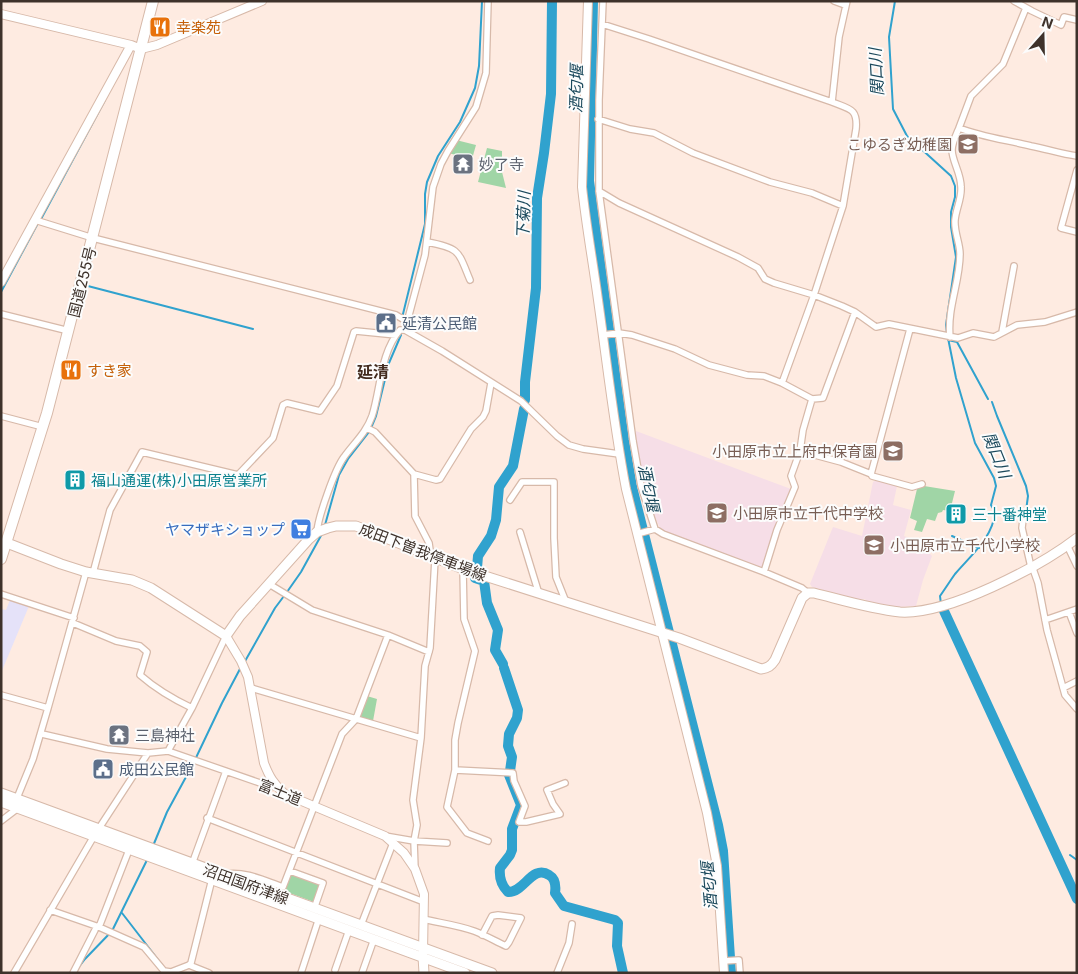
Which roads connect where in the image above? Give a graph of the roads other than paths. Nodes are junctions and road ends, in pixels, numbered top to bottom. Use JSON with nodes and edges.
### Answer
{"nodes":[{"id":1,"x":153,"y":1,"type":"edge"},
{"id":2,"x":262,"y":1,"type":"edge"},
{"id":3,"x":488,"y":1,"type":"edge"},
{"id":4,"x":588,"y":1,"type":"edge"},
{"id":5,"x":603,"y":1,"type":"edge"},
{"id":6,"x":834,"y":1,"type":"edge"},
{"id":7,"x":1014,"y":1,"type":"edge"},
{"id":8,"x":846,"y":3,"type":"edge"},
{"id":9,"x":1026,"y":8,"type":"junction"},
{"id":10,"x":1,"y":14,"type":"edge"},
{"id":11,"x":1077,"y":20,"type":"edge"},
{"id":12,"x":602,"y":24,"type":"junction"},
{"id":13,"x":130,"y":45,"type":"junction"},
{"id":14,"x":141,"y":49,"type":"junction"},
{"id":15,"x":832,"y":102,"type":"junction"},
{"id":16,"x":598,"y":119,"type":"junction"},
{"id":17,"x":959,"y":128,"type":"junction"},
{"id":18,"x":1077,"y":156,"type":"edge"},
{"id":19,"x":1077,"y":170,"type":"edge"},
{"id":20,"x":600,"y":190,"type":"junction"},
{"id":21,"x":843,"y":206,"type":"junction"},
{"id":22,"x":38,"y":222,"type":"junction"},
{"id":23,"x":1077,"y":232,"type":"edge"},
{"id":24,"x":93,"y":238,"type":"junction"},
{"id":25,"x":427,"y":242,"type":"junction"},
{"id":26,"x":1014,"y":266,"type":"dead end"},
{"id":27,"x":470,"y":280,"type":"dead end"},
{"id":28,"x":1,"y":282,"type":"edge"},
{"id":29,"x":814,"y":295,"type":"junction"},
{"id":30,"x":855,"y":312,"type":"junction"},
{"id":31,"x":1077,"y":312,"type":"edge"},
{"id":32,"x":1,"y":314,"type":"edge"},
{"id":33,"x":406,"y":321,"type":"junction"},
{"id":34,"x":910,"y":329,"type":"junction"},
{"id":35,"x":404,"y":330,"type":"junction"},
{"id":36,"x":69,"y":331,"type":"junction"},
{"id":37,"x":1002,"y":332,"type":"junction"},
{"id":38,"x":619,"y":333,"type":"junction"},
{"id":39,"x":396,"y":335,"type":"junction"},
{"id":40,"x":603,"y":335,"type":"junction"},
{"id":41,"x":948,"y":337,"type":"junction"},
{"id":42,"x":491,"y":383,"type":"junction"},
{"id":43,"x":782,"y":383,"type":"junction"},
{"id":44,"x":812,"y":399,"type":"junction"},
{"id":45,"x":1,"y":416,"type":"edge"},
{"id":46,"x":44,"y":427,"type":"junction"},
{"id":47,"x":369,"y":429,"type":"junction"},
{"id":48,"x":800,"y":451,"type":"junction"},
{"id":49,"x":619,"y":454,"type":"junction"},
{"id":50,"x":414,"y":474,"type":"junction"},
{"id":51,"x":871,"y":474,"type":"junction"},
{"id":52,"x":922,"y":484,"type":"dead end"},
{"id":53,"x":510,"y":500,"type":"dead end"},
{"id":54,"x":1023,"y":519,"type":"dead end"},
{"id":55,"x":652,"y":530,"type":"junction"},
{"id":56,"x":318,"y":532,"type":"junction"},
{"id":57,"x":520,"y":532,"type":"dead end"},
{"id":58,"x":637,"y":534,"type":"junction"},
{"id":59,"x":1077,"y":538,"type":"edge"},
{"id":60,"x":4,"y":539,"type":"edge"},
{"id":61,"x":1067,"y":545,"type":"junction"},
{"id":62,"x":433,"y":558,"type":"junction"},
{"id":63,"x":1,"y":559,"type":"edge"},
{"id":64,"x":1077,"y":566,"type":"edge"},
{"id":65,"x":1031,"y":567,"type":"junction"},
{"id":66,"x":463,"y":569,"type":"junction"},
{"id":67,"x":90,"y":572,"type":"junction"},
{"id":68,"x":764,"y":572,"type":"junction"},
{"id":69,"x":269,"y":584,"type":"junction"},
{"id":70,"x":808,"y":593,"type":"junction"},
{"id":71,"x":1,"y":594,"type":"edge"},
{"id":72,"x":539,"y":594,"type":"junction"},
{"id":73,"x":566,"y":602,"type":"junction"},
{"id":74,"x":1077,"y":610,"type":"edge"},
{"id":75,"x":1069,"y":612,"type":"junction"},
{"id":76,"x":1045,"y":620,"type":"junction"},
{"id":77,"x":73,"y":621,"type":"junction"},
{"id":78,"x":662,"y":633,"type":"junction"},
{"id":79,"x":1077,"y":633,"type":"edge"},
{"id":80,"x":388,"y":635,"type":"junction"},
{"id":81,"x":226,"y":636,"type":"junction"},
{"id":82,"x":429,"y":652,"type":"junction"},
{"id":83,"x":1077,"y":681,"type":"edge"},
{"id":84,"x":250,"y":688,"type":"junction"},
{"id":85,"x":1063,"y":688,"type":"junction"},
{"id":86,"x":1,"y":694,"type":"edge"},
{"id":87,"x":48,"y":708,"type":"junction"},
{"id":88,"x":192,"y":708,"type":"junction"},
{"id":89,"x":1077,"y":709,"type":"edge"},
{"id":90,"x":356,"y":719,"type":"junction"},
{"id":91,"x":42,"y":734,"type":"junction"},
{"id":92,"x":421,"y":738,"type":"junction"},
{"id":93,"x":168,"y":751,"type":"junction"},
{"id":94,"x":148,"y":753,"type":"junction"},
{"id":95,"x":455,"y":770,"type":"junction"},
{"id":96,"x":226,"y":771,"type":"junction"},
{"id":97,"x":564,"y":783,"type":"dead end"},
{"id":98,"x":276,"y":787,"type":"junction"},
{"id":99,"x":1,"y":793,"type":"edge"},
{"id":100,"x":17,"y":798,"type":"junction"},
{"id":101,"x":1,"y":802,"type":"edge"},
{"id":102,"x":315,"y":806,"type":"junction"},
{"id":103,"x":18,"y":808,"type":"junction"},
{"id":104,"x":207,"y":818,"type":"junction"},
{"id":105,"x":1,"y":821,"type":"edge"},
{"id":106,"x":97,"y":833,"type":"junction"},
{"id":107,"x":385,"y":836,"type":"junction"},
{"id":108,"x":414,"y":841,"type":"junction"},
{"id":109,"x":488,"y":841,"type":"dead end"},
{"id":110,"x":393,"y":842,"type":"junction"},
{"id":111,"x":447,"y":843,"type":"dead end"},
{"id":112,"x":129,"y":850,"type":"junction"},
{"id":113,"x":151,"y":852,"type":"junction"},
{"id":114,"x":297,"y":853,"type":"junction"},
{"id":115,"x":192,"y":864,"type":"junction"},
{"id":116,"x":416,"y":869,"type":"junction"},
{"id":117,"x":290,"y":871,"type":"junction"},
{"id":118,"x":221,"y":874,"type":"junction"},
{"id":119,"x":212,"y":879,"type":"junction"},
{"id":120,"x":376,"y":883,"type":"junction"},
{"id":121,"x":424,"y":902,"type":"junction"},
{"id":122,"x":314,"y":908,"type":"junction"},
{"id":123,"x":50,"y":910,"type":"junction"},
{"id":124,"x":319,"y":918,"type":"junction"},
{"id":125,"x":423,"y":920,"type":"junction"},
{"id":126,"x":572,"y":924,"type":"dead end"},
{"id":127,"x":361,"y":925,"type":"junction"},
{"id":128,"x":99,"y":928,"type":"junction"},
{"id":129,"x":349,"y":930,"type":"junction"},
{"id":130,"x":482,"y":935,"type":"junction"},
{"id":131,"x":374,"y":939,"type":"junction"},
{"id":132,"x":422,"y":947,"type":"junction"},
{"id":133,"x":423,"y":957,"type":"junction"},
{"id":134,"x":723,"y":961,"type":"junction"},
{"id":135,"x":189,"y":965,"type":"junction"},
{"id":136,"x":335,"y":970,"type":"dead end"},
{"id":137,"x":169,"y":972,"type":"edge"},
{"id":138,"x":14,"y":973,"type":"edge"},
{"id":139,"x":73,"y":973,"type":"edge"},
{"id":140,"x":209,"y":973,"type":"edge"},
{"id":141,"x":301,"y":973,"type":"edge"},
{"id":142,"x":362,"y":973,"type":"edge"},
{"id":143,"x":424,"y":973,"type":"edge"},
{"id":144,"x":465,"y":973,"type":"edge"},
{"id":145,"x":492,"y":973,"type":"edge"},
{"id":146,"x":557,"y":973,"type":"edge"},
{"id":147,"x":724,"y":973,"type":"edge"},
{"id":148,"x":740,"y":973,"type":"edge"}],
"edges":[{"from":1,"to":14,"type":"highway","name":"国道255号"},
{"from":2,"to":14,"type":"street"},
{"from":3,"to":25,"type":"street"},
{"from":4,"to":40,"type":"street"},
{"from":5,"to":12,"type":"street"},
{"from":6,"to":8,"type":"street"},
{"from":7,"to":9,"type":"street"},
{"from":8,"to":15,"type":"street"},
{"from":9,"to":11,"type":"street"},
{"from":9,"to":17,"type":"street"},
{"from":10,"to":13,"type":"street"},
{"from":12,"to":15,"type":"street"},
{"from":12,"to":16,"type":"street"},
{"from":13,"to":14,"type":"street"},
{"from":13,"to":22,"type":"street"},
{"from":14,"to":24,"type":"highway","name":"国道255号"},
{"from":15,"to":21,"type":"street"},
{"from":16,"to":20,"type":"street"},
{"from":16,"to":21,"type":"street"},
{"from":17,"to":18,"type":"street"},
{"from":17,"to":41,"type":"street"},
{"from":19,"to":23,"type":"street"},
{"from":20,"to":29,"type":"street"},
{"from":20,"to":38,"type":"street"},
{"from":21,"to":29,"type":"street"},
{"from":22,"to":24,"type":"street"},
{"from":22,"to":28,"type":"street"},
{"from":24,"to":33,"type":"street"},
{"from":24,"to":36,"type":"highway","name":"国道255号"},
{"from":25,"to":27,"type":"street"},
{"from":25,"to":33,"type":"street"},
{"from":26,"to":37,"type":"street"},
{"from":29,"to":30,"type":"street"},
{"from":29,"to":43,"type":"street"},
{"from":30,"to":34,"type":"street"},
{"from":30,"to":44,"type":"street"},
{"from":31,"to":37,"type":"street"},
{"from":32,"to":36,"type":"street"},
{"from":33,"to":35,"type":"street"},
{"from":34,"to":41,"type":"street"},
{"from":34,"to":51,"type":"street"},
{"from":35,"to":39,"type":"street"},
{"from":35,"to":42,"type":"street"},
{"from":36,"to":46,"type":"highway","name":"国道255号"},
{"from":37,"to":41,"type":"street"},
{"from":38,"to":40,"type":"street"},
{"from":38,"to":43,"type":"street"},
{"from":38,"to":55,"type":"street"},
{"from":39,"to":47,"type":"street"},
{"from":39,"to":67,"type":"street"},
{"from":40,"to":49,"type":"street"},
{"from":42,"to":49,"type":"street"},
{"from":42,"to":50,"type":"street"},
{"from":43,"to":44,"type":"street"},
{"from":44,"to":48,"type":"street"},
{"from":45,"to":46,"type":"street"},
{"from":46,"to":60,"type":"highway","name":"国道255号"},
{"from":47,"to":50,"type":"street"},
{"from":47,"to":56,"type":"street"},
{"from":48,"to":51,"type":"street"},
{"from":48,"to":68,"type":"street"},
{"from":49,"to":58,"type":"street"},
{"from":50,"to":62,"type":"street"},
{"from":51,"to":52,"type":"street"},
{"from":53,"to":73,"type":"street"},
{"from":54,"to":65,"type":"street"},
{"from":55,"to":58,"type":"street"},
{"from":55,"to":68,"type":"street"},
{"from":56,"to":62,"type":"main road","name":"成田下曽我停車場線"},
{"from":56,"to":69,"type":"main road","name":"成田下曽我停車場線"},
{"from":57,"to":72,"type":"street"},
{"from":58,"to":78,"type":"street"},
{"from":59,"to":61,"type":"main road"},
{"from":60,"to":63,"type":"highway","name":"国道255号"},
{"from":60,"to":67,"type":"main road"},
{"from":61,"to":64,"type":"street"},
{"from":61,"to":65,"type":"main road"},
{"from":62,"to":66,"type":"main road","name":"成田下曽我停車場線"},
{"from":62,"to":82,"type":"street"},
{"from":65,"to":70,"type":"main road"},
{"from":65,"to":76,"type":"street"},
{"from":66,"to":72,"type":"main road","name":"成田下曽我停車場線"},
{"from":66,"to":95,"type":"street"},
{"from":67,"to":77,"type":"street"},
{"from":67,"to":81,"type":"main road"},
{"from":68,"to":70,"type":"street"},
{"from":69,"to":80,"type":"street"},
{"from":69,"to":81,"type":"main road","name":"成田下曽我停車場線"},
{"from":70,"to":78,"type":"main road","name":"成田下曽我停車場線"},
{"from":71,"to":77,"type":"street"},
{"from":72,"to":73,"type":"main road","name":"成田下曽我停車場線"},
{"from":73,"to":78,"type":"main road","name":"成田下曽我停車場線"},
{"from":74,"to":75,"type":"street"},
{"from":75,"to":76,"type":"street"},
{"from":75,"to":79,"type":"street"},
{"from":76,"to":85,"type":"street"},
{"from":77,"to":87,"type":"street"},
{"from":77,"to":88,"type":"street"},
{"from":78,"to":134,"type":"street"},
{"from":80,"to":82,"type":"street"},
{"from":80,"to":90,"type":"street"},
{"from":81,"to":84,"type":"street"},
{"from":81,"to":88,"type":"street"},
{"from":82,"to":92,"type":"street"},
{"from":83,"to":85,"type":"street"},
{"from":84,"to":90,"type":"street"},
{"from":84,"to":98,"type":"street"},
{"from":85,"to":89,"type":"street"},
{"from":86,"to":87,"type":"street"},
{"from":87,"to":91,"type":"street"},
{"from":88,"to":93,"type":"street"},
{"from":90,"to":92,"type":"street"},
{"from":90,"to":102,"type":"street"},
{"from":91,"to":94,"type":"street"},
{"from":91,"to":100,"type":"street"},
{"from":92,"to":108,"type":"street"},
{"from":93,"to":94,"type":"street"},
{"from":93,"to":96,"type":"street","name":"富士道"},
{"from":94,"to":106,"type":"street"},
{"from":95,"to":97,"type":"street"},
{"from":95,"to":109,"type":"street"},
{"from":96,"to":98,"type":"street","name":"富士道"},
{"from":96,"to":104,"type":"street"},
{"from":98,"to":102,"type":"street","name":"富士道"},
{"from":99,"to":100,"type":"main road","name":"沼田国府津線"},
{"from":100,"to":106,"type":"main road","name":"沼田国府津線"},
{"from":101,"to":103,"type":"main road","name":"沼田国府津線"},
{"from":102,"to":107,"type":"street","name":"富士道"},
{"from":102,"to":114,"type":"street"},
{"from":103,"to":105,"type":"street"},
{"from":103,"to":106,"type":"main road","name":"沼田国府津線"},
{"from":104,"to":114,"type":"street"},
{"from":104,"to":115,"type":"street"},
{"from":106,"to":112,"type":"main road","name":"沼田国府津線"},
{"from":106,"to":113,"type":"main road","name":"沼田国府津線"},
{"from":106,"to":123,"type":"street"},
{"from":107,"to":108,"type":"street"},
{"from":107,"to":110,"type":"street","name":"富士道"},
{"from":108,"to":111,"type":"street"},
{"from":108,"to":116,"type":"street"},
{"from":110,"to":116,"type":"street","name":"富士道"},
{"from":110,"to":120,"type":"street"},
{"from":112,"to":113,"type":"main road","name":"沼田国府津線"},
{"from":112,"to":128,"type":"street"},
{"from":113,"to":115,"type":"main road","name":"沼田国府津線"},
{"from":113,"to":119,"type":"main road","name":"沼田国府津線"},
{"from":114,"to":117,"type":"street"},
{"from":114,"to":120,"type":"street"},
{"from":115,"to":118,"type":"main road","name":"沼田国府津線"},
{"from":116,"to":121,"type":"street","name":"富士道"},
{"from":117,"to":118,"type":"street"},
{"from":117,"to":122,"type":"street"},
{"from":118,"to":122,"type":"main road","name":"沼田国府津線"},
{"from":119,"to":124,"type":"main road","name":"沼田国府津線"},
{"from":119,"to":135,"type":"street"},
{"from":120,"to":121,"type":"street"},
{"from":120,"to":127,"type":"street"},
{"from":121,"to":125,"type":"street","name":"富士道"},
{"from":122,"to":127,"type":"main road","name":"沼田国府津線"},
{"from":123,"to":128,"type":"street"},
{"from":123,"to":138,"type":"street"},
{"from":124,"to":129,"type":"main road","name":"沼田国府津線"},
{"from":124,"to":141,"type":"street"},
{"from":125,"to":130,"type":"street"},
{"from":125,"to":132,"type":"street","name":"富士道"},
{"from":126,"to":146,"type":"street"},
{"from":127,"to":132,"type":"main road","name":"沼田国府津線"},
{"from":128,"to":137,"type":"street"},
{"from":128,"to":139,"type":"street"},
{"from":129,"to":131,"type":"main road","name":"沼田国府津線"},
{"from":129,"to":136,"type":"street"},
{"from":130,"to":130,"type":"street"},
{"from":131,"to":133,"type":"main road","name":"沼田国府津線"},
{"from":131,"to":142,"type":"street"},
{"from":132,"to":133,"type":"street","name":"富士道"},
{"from":132,"to":145,"type":"main road","name":"沼田国府津線"},
{"from":133,"to":143,"type":"main road"},
{"from":133,"to":144,"type":"main road","name":"沼田国府津線"},
{"from":134,"to":147,"type":"street"},
{"from":134,"to":148,"type":"street"},
{"from":135,"to":137,"type":"street"},
{"from":135,"to":140,"type":"street"}]}
